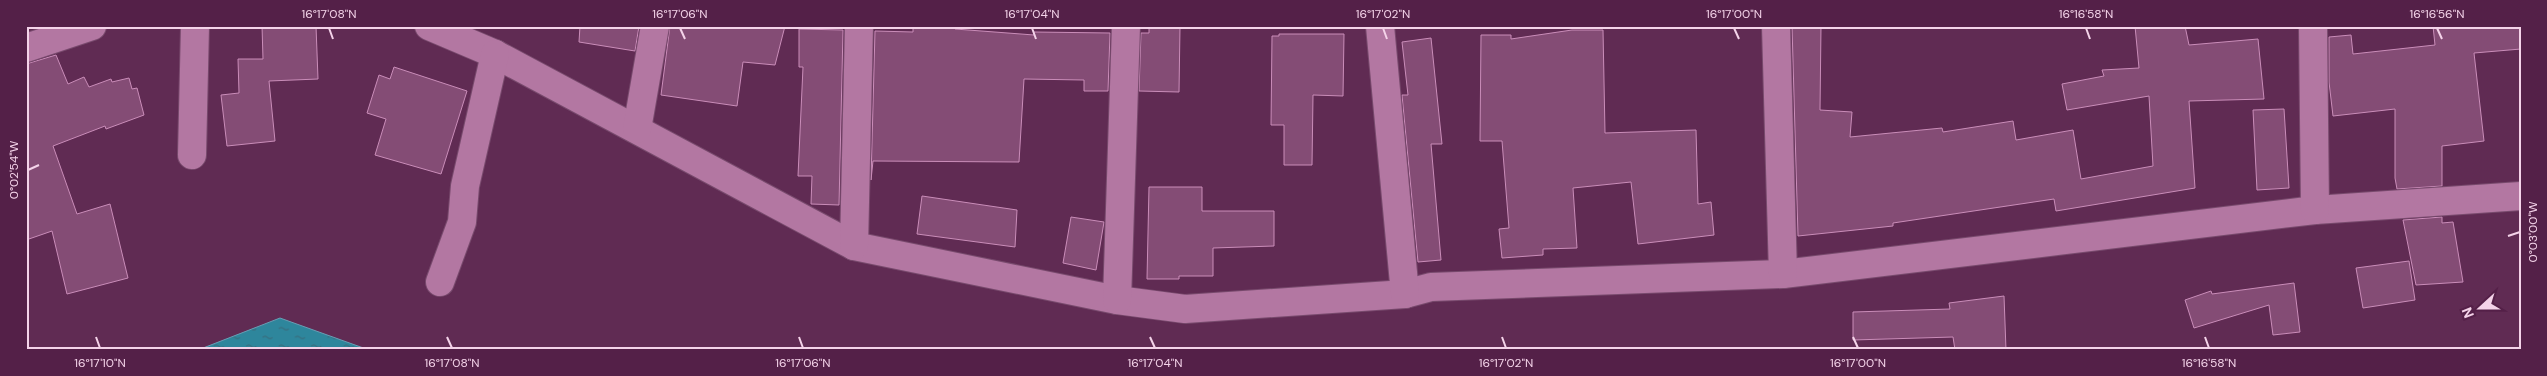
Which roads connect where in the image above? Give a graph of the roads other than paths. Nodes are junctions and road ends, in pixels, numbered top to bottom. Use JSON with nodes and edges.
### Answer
{"nodes":[{"id":1,"x":92,"y":26,"type":"edge"},
{"id":2,"x":195,"y":26,"type":"edge"},
{"id":3,"x":429,"y":26,"type":"edge"},
{"id":4,"x":655,"y":26,"type":"edge"},
{"id":5,"x":860,"y":26,"type":"edge"},
{"id":6,"x":1126,"y":26,"type":"edge"},
{"id":7,"x":1380,"y":26,"type":"edge"},
{"id":8,"x":1776,"y":26,"type":"edge"},
{"id":9,"x":2313,"y":26,"type":"edge"},
{"id":10,"x":26,"y":48,"type":"edge"},
{"id":11,"x":495,"y":54,"type":"junction"},
{"id":12,"x":637,"y":129,"type":"junction"},
{"id":13,"x":192,"y":154,"type":"dead end"},
{"id":14,"x":2521,"y":196,"type":"edge"},
{"id":15,"x":2315,"y":210,"type":"junction"},
{"id":16,"x":854,"y":246,"type":"junction"},
{"id":17,"x":1783,"y":274,"type":"junction"},
{"id":18,"x":440,"y":282,"type":"dead end"},
{"id":19,"x":1406,"y":294,"type":"junction"},
{"id":20,"x":1117,"y":300,"type":"junction"}],
"edges":[{"from":1,"to":10,"type":"street"},
{"from":2,"to":13,"type":"street"},
{"from":3,"to":11,"type":"street"},
{"from":4,"to":12,"type":"street"},
{"from":5,"to":16,"type":"street"},
{"from":6,"to":20,"type":"street"},
{"from":7,"to":19,"type":"street"},
{"from":8,"to":17,"type":"street"},
{"from":9,"to":15,"type":"street"},
{"from":11,"to":12,"type":"street"},
{"from":11,"to":18,"type":"street"},
{"from":12,"to":16,"type":"street"},
{"from":14,"to":15,"type":"street"},
{"from":15,"to":17,"type":"street"},
{"from":16,"to":20,"type":"street"},
{"from":17,"to":19,"type":"street"},
{"from":19,"to":20,"type":"street"}]}
